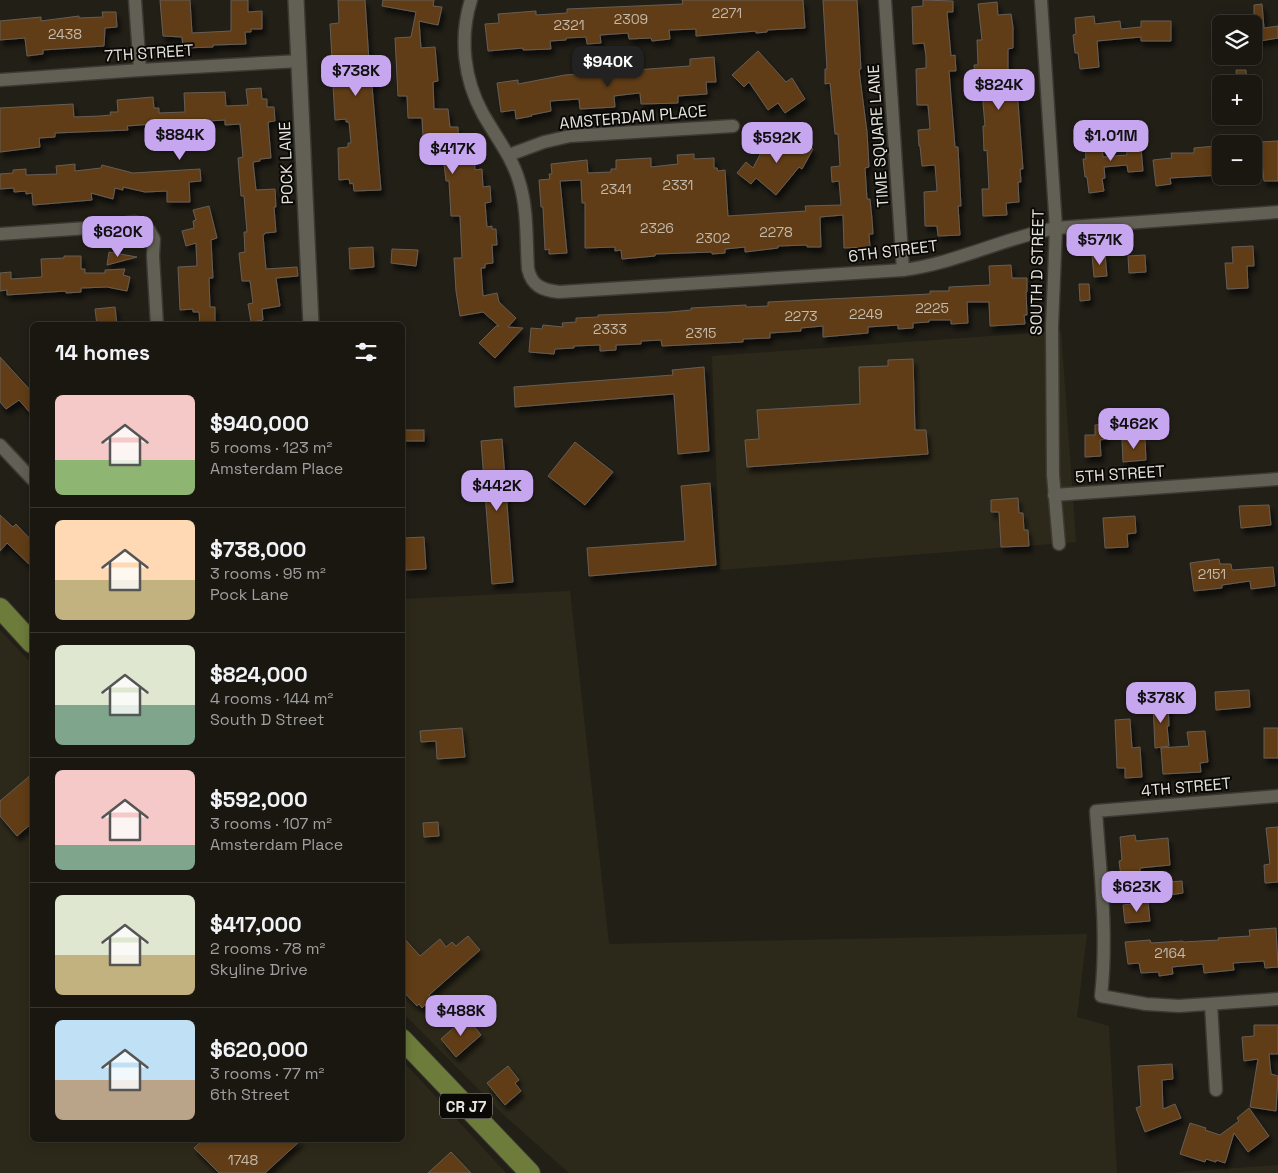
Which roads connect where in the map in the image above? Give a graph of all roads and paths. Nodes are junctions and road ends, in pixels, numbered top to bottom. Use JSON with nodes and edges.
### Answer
{"nodes":[{"id":1,"x":135,"y":0,"type":"edge"},
{"id":2,"x":296,"y":0,"type":"edge"},
{"id":3,"x":471,"y":0,"type":"edge"},
{"id":4,"x":885,"y":0,"type":"edge"},
{"id":5,"x":1041,"y":0,"type":"edge"},
{"id":6,"x":300,"y":61,"type":"junction"},
{"id":7,"x":140,"y":70,"type":"junction"},
{"id":8,"x":0,"y":80,"type":"edge"},
{"id":9,"x":733,"y":126,"type":"dead end"},
{"id":10,"x":508,"y":155,"type":"junction"},
{"id":11,"x":1278,"y":212,"type":"edge"},
{"id":12,"x":1056,"y":228,"type":"junction"},
{"id":13,"x":0,"y":234,"type":"edge"},
{"id":14,"x":903,"y":270,"type":"junction"},
{"id":15,"x":157,"y":322,"type":"edge"},
{"id":16,"x":311,"y":322,"type":"edge"},
{"id":17,"x":0,"y":445,"type":"edge"},
{"id":18,"x":30,"y":478,"type":"edge"},
{"id":19,"x":1278,"y":479,"type":"edge"},
{"id":20,"x":1054,"y":495,"type":"junction"},
{"id":21,"x":1059,"y":544,"type":"dead end"},
{"id":22,"x":0,"y":608,"type":"edge"},
{"id":23,"x":30,"y":641,"type":"edge"},
{"id":24,"x":1278,"y":796,"type":"edge"},
{"id":25,"x":1278,"y":999,"type":"edge"},
{"id":26,"x":1211,"y":1004,"type":"junction"},
{"id":27,"x":405,"y":1042,"type":"edge"},
{"id":28,"x":1216,"y":1090,"type":"dead end"},
{"id":29,"x":530,"y":1173,"type":"edge"}],
"edges":[{"from":1,"to":7,"type":"street"},
{"from":2,"to":6,"type":"street","name":"POCK LANE"},
{"from":3,"to":10,"type":"street"},
{"from":4,"to":14,"type":"street","name":"TIME SQUARE LANE"},
{"from":5,"to":12,"type":"street","name":"SOUTH D STREET"},
{"from":6,"to":7,"type":"street","name":"7TH STREET"},
{"from":6,"to":16,"type":"street","name":"POCK LANE"},
{"from":7,"to":8,"type":"street","name":"7TH STREET"},
{"from":9,"to":10,"type":"street","name":"AMSTERDAM PLACE"},
{"from":10,"to":14,"type":"street","name":"6TH STREET"},
{"from":11,"to":12,"type":"street","name":"6TH STREET"},
{"from":12,"to":14,"type":"street","name":"6TH STREET"},
{"from":12,"to":20,"type":"street","name":"SOUTH D STREET"},
{"from":13,"to":15,"type":"street"},
{"from":17,"to":18,"type":"street"},
{"from":19,"to":20,"type":"street","name":"5TH STREET"},
{"from":20,"to":21,"type":"street","name":"SOUTH D STREET"},
{"from":22,"to":23,"type":"main road"},
{"from":24,"to":26,"type":"street","name":"4TH STREET"},
{"from":25,"to":26,"type":"street"},
{"from":26,"to":28,"type":"street"},
{"from":27,"to":29,"type":"main road","number":"CR J7"}]}
